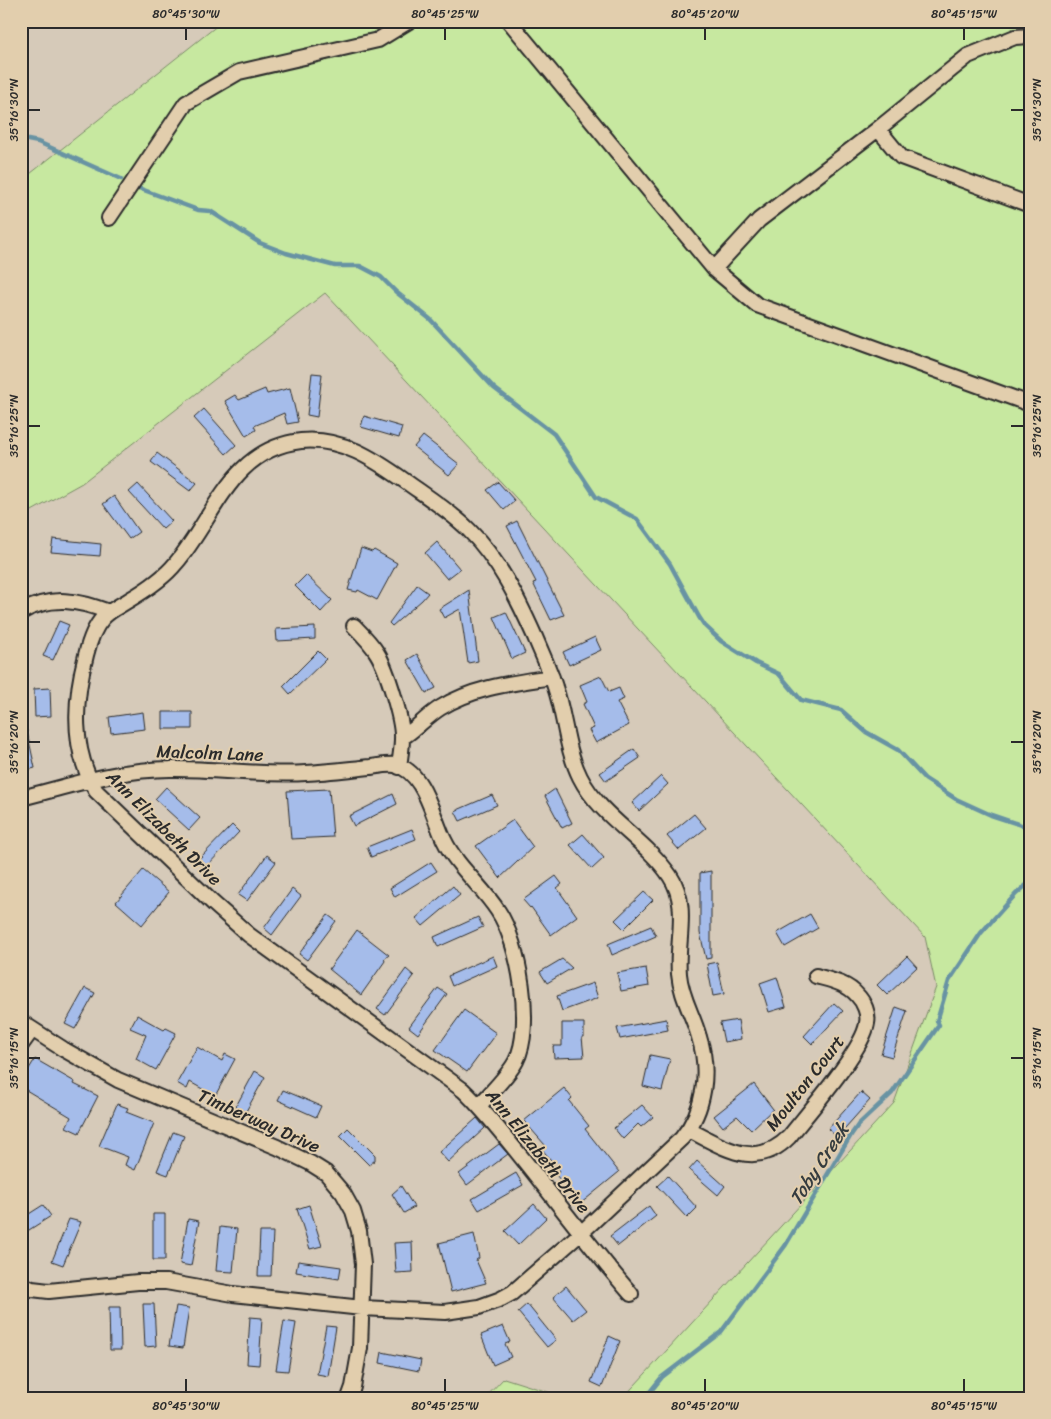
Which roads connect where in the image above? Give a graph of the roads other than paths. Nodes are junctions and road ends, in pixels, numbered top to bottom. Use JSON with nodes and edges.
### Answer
{"nodes":[{"id":1,"x":409,"y":21,"type":"edge"},
{"id":2,"x":509,"y":21,"type":"edge"},
{"id":3,"x":1030,"y":36,"type":"edge"},
{"id":4,"x":878,"y":129,"type":"junction"},
{"id":5,"x":1030,"y":205,"type":"edge"},
{"id":6,"x":109,"y":218,"type":"dead end"},
{"id":7,"x":714,"y":270,"type":"junction"},
{"id":8,"x":1030,"y":404,"type":"edge"},
{"id":9,"x":21,"y":612,"type":"edge"},
{"id":10,"x":109,"y":612,"type":"junction"},
{"id":11,"x":354,"y":626,"type":"dead end"},
{"id":12,"x":552,"y":677,"type":"junction"},
{"id":13,"x":403,"y":738,"type":"junction"},
{"id":14,"x":400,"y":767,"type":"junction"},
{"id":15,"x":90,"y":780,"type":"junction"},
{"id":16,"x":21,"y":798,"type":"edge"},
{"id":17,"x":816,"y":976,"type":"dead end"},
{"id":18,"x":27,"y":1026,"type":"edge"},
{"id":19,"x":21,"y":1045,"type":"edge"},
{"id":20,"x":479,"y":1106,"type":"junction"},
{"id":21,"x":689,"y":1130,"type":"junction"},
{"id":22,"x":581,"y":1233,"type":"junction"},
{"id":23,"x":21,"y":1284,"type":"edge"},
{"id":24,"x":631,"y":1294,"type":"dead end"},
{"id":25,"x":362,"y":1308,"type":"junction"},
{"id":26,"x":349,"y":1398,"type":"edge"}],
"edges":[{"from":1,"to":6,"type":"street"},
{"from":2,"to":7,"type":"street"},
{"from":3,"to":4,"type":"street"},
{"from":4,"to":5,"type":"street"},
{"from":4,"to":7,"type":"street"},
{"from":7,"to":8,"type":"street"},
{"from":9,"to":10,"type":"street"},
{"from":10,"to":12,"type":"street","name":"Ann Elizabeth Drive"},
{"from":10,"to":15,"type":"street","name":"Ann Elizabeth Drive"},
{"from":11,"to":13,"type":"street"},
{"from":12,"to":13,"type":"street"},
{"from":12,"to":21,"type":"street","name":"Ann Elizabeth Drive"},
{"from":13,"to":14,"type":"street"},
{"from":14,"to":15,"type":"street","name":"Malcolm Lane"},
{"from":14,"to":20,"type":"street"},
{"from":15,"to":16,"type":"street","name":"Malcolm Lane"},
{"from":15,"to":20,"type":"street","name":"Ann Elizabeth Drive"},
{"from":17,"to":21,"type":"street","name":"Moulton Court"},
{"from":18,"to":19,"type":"street"},
{"from":18,"to":25,"type":"street","name":"Timberway Drive"},
{"from":20,"to":22,"type":"street","name":"Ann Elizabeth Drive"},
{"from":21,"to":22,"type":"street","name":"Ann Elizabeth Drive"},
{"from":22,"to":24,"type":"street","name":"Ann Elizabeth Drive"},
{"from":22,"to":25,"type":"street","name":"Ann Elizabeth Drive"},
{"from":23,"to":25,"type":"street","name":"Ann Elizabeth Drive"},
{"from":25,"to":26,"type":"street","name":"Timberway Drive"}]}
